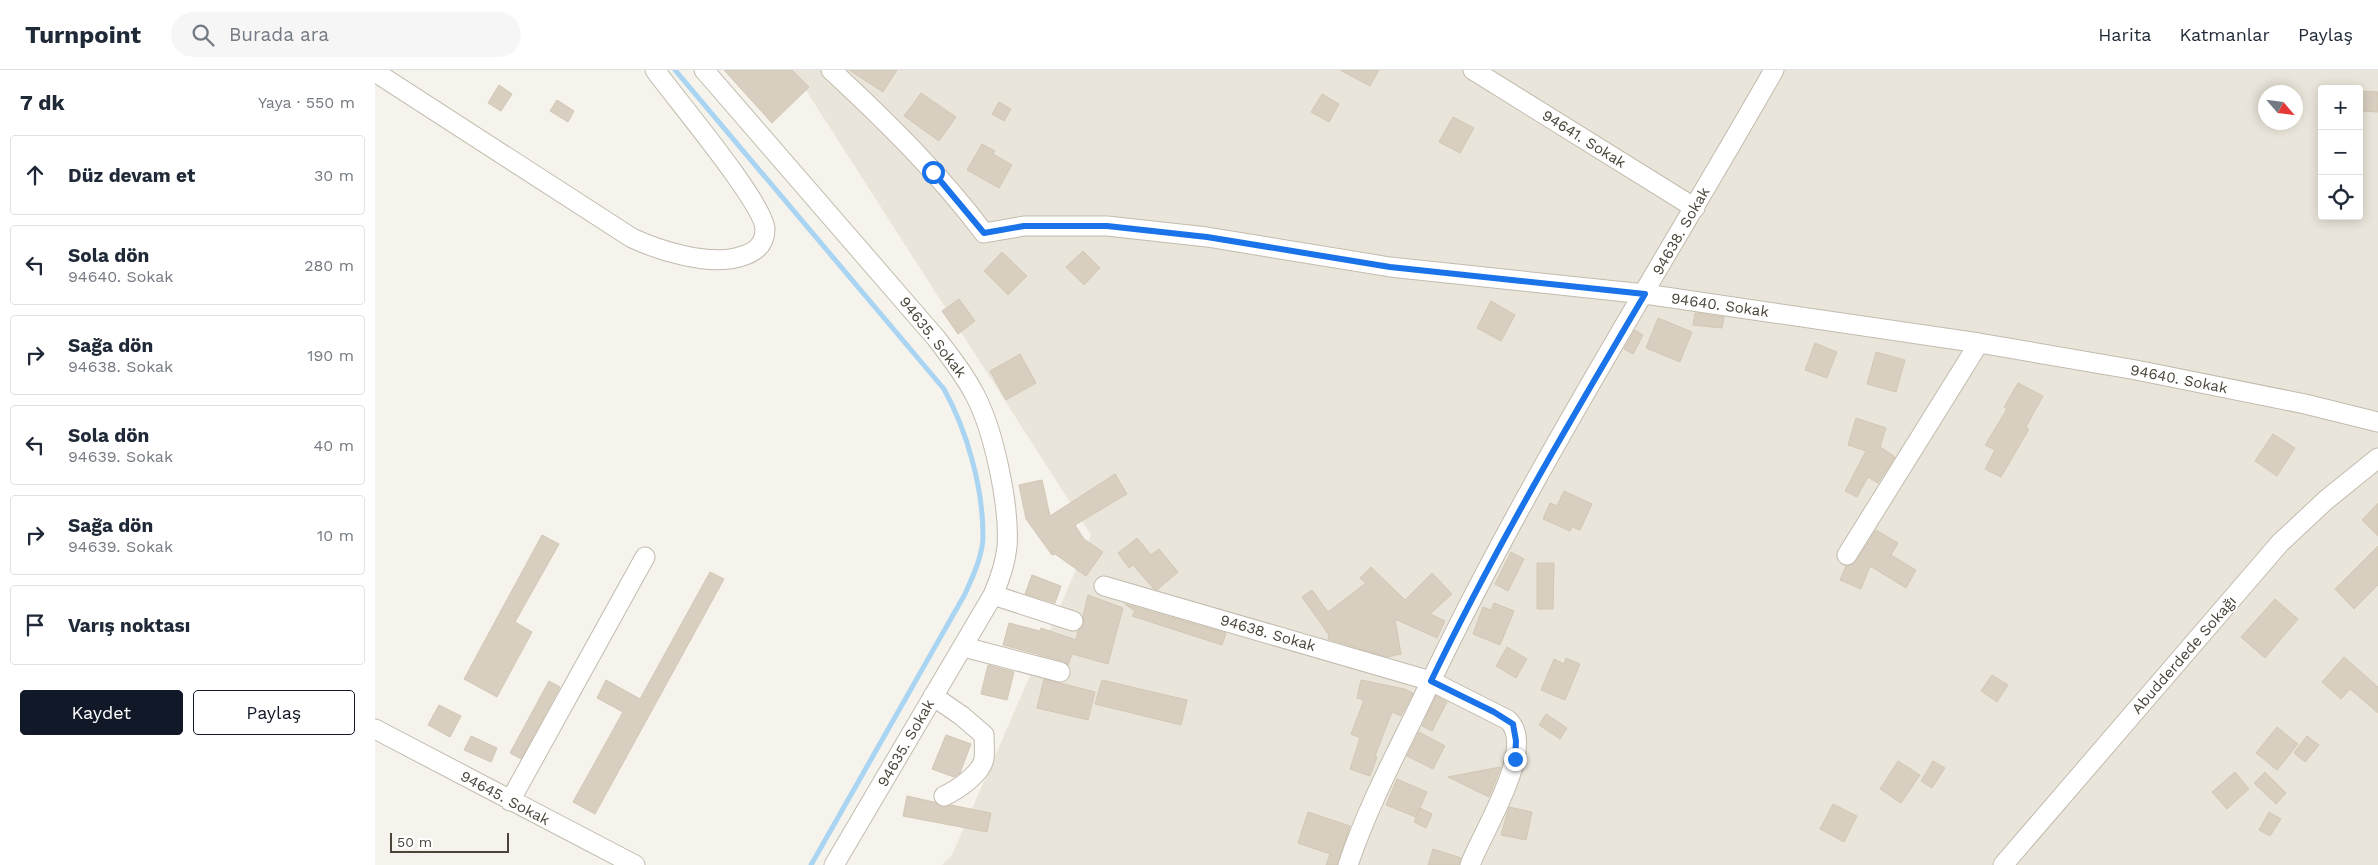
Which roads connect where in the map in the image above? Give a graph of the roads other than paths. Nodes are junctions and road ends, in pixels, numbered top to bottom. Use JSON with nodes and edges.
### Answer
{"nodes":[{"id":1,"x":655,"y":70,"type":"edge"},
{"id":2,"x":704,"y":70,"type":"edge"},
{"id":3,"x":831,"y":70,"type":"edge"},
{"id":4,"x":1473,"y":70,"type":"edge"},
{"id":5,"x":1774,"y":70,"type":"edge"},
{"id":6,"x":375,"y":72,"type":"edge"},
{"id":7,"x":1695,"y":208,"type":"junction"},
{"id":8,"x":1645,"y":294,"type":"junction"},
{"id":9,"x":1979,"y":343,"type":"junction"},
{"id":10,"x":2378,"y":422,"type":"edge"},
{"id":11,"x":2378,"y":458,"type":"edge"},
{"id":12,"x":1847,"y":555,"type":"dead end"},
{"id":13,"x":645,"y":557,"type":"dead end"},
{"id":14,"x":1104,"y":586,"type":"dead end"},
{"id":15,"x":993,"y":595,"type":"junction"},
{"id":16,"x":1073,"y":621,"type":"dead end"},
{"id":17,"x":963,"y":647,"type":"junction"},
{"id":18,"x":1060,"y":672,"type":"dead end"},
{"id":19,"x":1431,"y":681,"type":"junction"},
{"id":20,"x":933,"y":696,"type":"junction"},
{"id":21,"x":375,"y":729,"type":"edge"},
{"id":22,"x":944,"y":796,"type":"dead end"},
{"id":23,"x":510,"y":801,"type":"junction"},
{"id":24,"x":635,"y":865,"type":"edge"},
{"id":25,"x":834,"y":865,"type":"edge"},
{"id":26,"x":1348,"y":865,"type":"edge"},
{"id":27,"x":1470,"y":865,"type":"edge"},
{"id":28,"x":2003,"y":865,"type":"edge"}],
"edges":[{"from":1,"to":6,"type":"street"},
{"from":2,"to":15,"type":"street","name":"94635. Sokak"},
{"from":3,"to":8,"type":"street","name":"94640. Sokak"},
{"from":4,"to":7,"type":"street","name":"94641. Sokak"},
{"from":5,"to":7,"type":"street","name":"94638. Sokak"},
{"from":7,"to":8,"type":"street","name":"94638. Sokak"},
{"from":8,"to":9,"type":"street","name":"94640. Sokak"},
{"from":8,"to":19,"type":"street","name":"94638. Sokak"},
{"from":9,"to":10,"type":"street","name":"94640. Sokak"},
{"from":9,"to":12,"type":"street"},
{"from":11,"to":28,"type":"street","name":"Abudderdede Sokağı"},
{"from":13,"to":23,"type":"street"},
{"from":14,"to":19,"type":"street","name":"94638. Sokak"},
{"from":15,"to":16,"type":"street"},
{"from":15,"to":17,"type":"street","name":"94635. Sokak"},
{"from":17,"to":18,"type":"street"},
{"from":17,"to":20,"type":"street","name":"94635. Sokak"},
{"from":19,"to":26,"type":"street","name":"94638. Sokak"},
{"from":19,"to":27,"type":"street"},
{"from":20,"to":22,"type":"street"},
{"from":20,"to":25,"type":"street","name":"94635. Sokak"},
{"from":21,"to":23,"type":"street","name":"94645. Sokak"},
{"from":23,"to":24,"type":"street","name":"94645. Sokak"}]}
